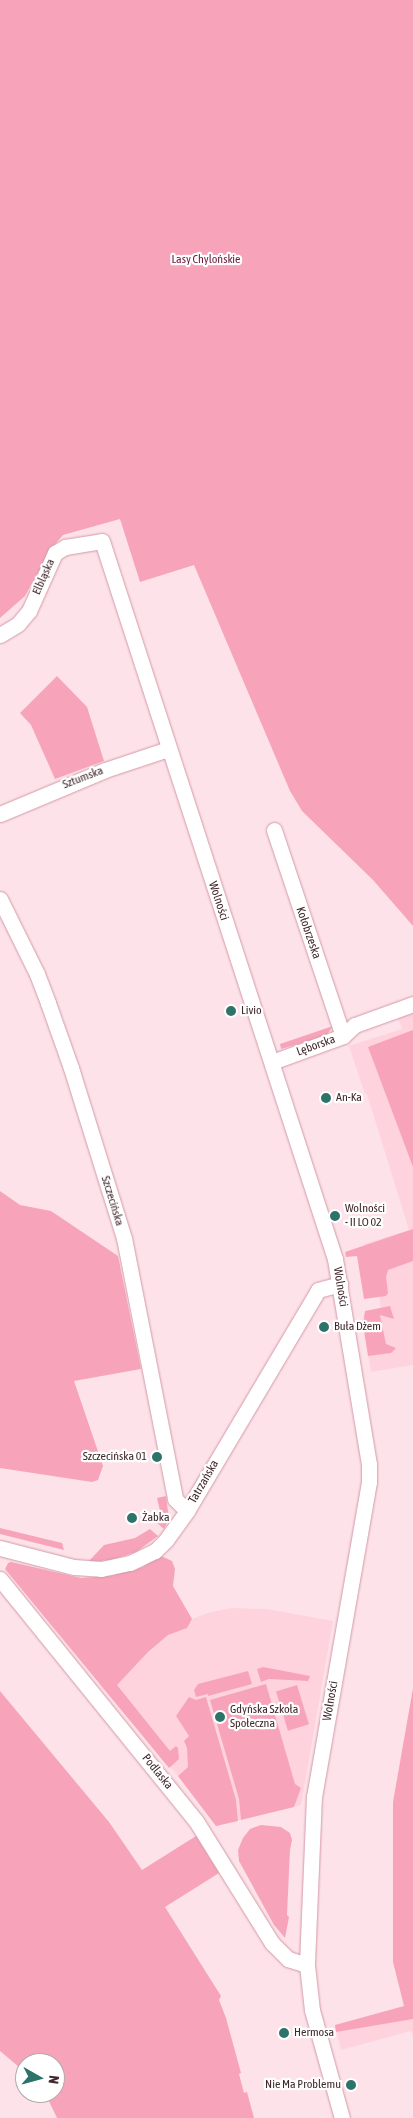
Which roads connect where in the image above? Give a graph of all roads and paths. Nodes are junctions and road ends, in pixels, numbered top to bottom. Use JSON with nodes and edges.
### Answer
{"nodes":[{"id":1,"x":102,"y":541,"type":"joint"},
{"id":2,"x":0,"y":635,"type":"edge"},
{"id":3,"x":168,"y":749,"type":"junction"},
{"id":4,"x":0,"y":814,"type":"edge"},
{"id":5,"x":274,"y":830,"type":"dead end"},
{"id":6,"x":0,"y":899,"type":"edge"},
{"id":7,"x":413,"y":1004,"type":"edge"},
{"id":8,"x":343,"y":1036,"type":"junction"},
{"id":9,"x":272,"y":1062,"type":"junction"},
{"id":10,"x":340,"y":1284,"type":"junction"},
{"id":11,"x":187,"y":1511,"type":"junction"},
{"id":12,"x":0,"y":1548,"type":"edge"},
{"id":13,"x":0,"y":1579,"type":"edge"},
{"id":14,"x":307,"y":1965,"type":"junction"},
{"id":15,"x":342,"y":2118,"type":"edge"}],
"edges":[{"from":1,"to":2,"type":"street","name":"Elbląska"},
{"from":1,"to":3,"type":"street","name":"Wolności"},
{"from":3,"to":4,"type":"street","name":"Sztumska"},
{"from":3,"to":9,"type":"street","name":"Wolności"},
{"from":5,"to":8,"type":"street","name":"Kołobrzeska"},
{"from":6,"to":11,"type":"street","name":"Szczecińska"},
{"from":7,"to":8,"type":"street","name":"Lęborska"},
{"from":8,"to":9,"type":"street","name":"Lęborska"},
{"from":9,"to":10,"type":"street","name":"Wolności"},
{"from":10,"to":11,"type":"street","name":"Tatrzańska"},
{"from":10,"to":14,"type":"street","name":"Wolności"},
{"from":11,"to":12,"type":"street","name":"Tatrzańska"},
{"from":13,"to":14,"type":"street","name":"Podlaska"},
{"from":14,"to":15,"type":"street","name":"Wolności"}]}
